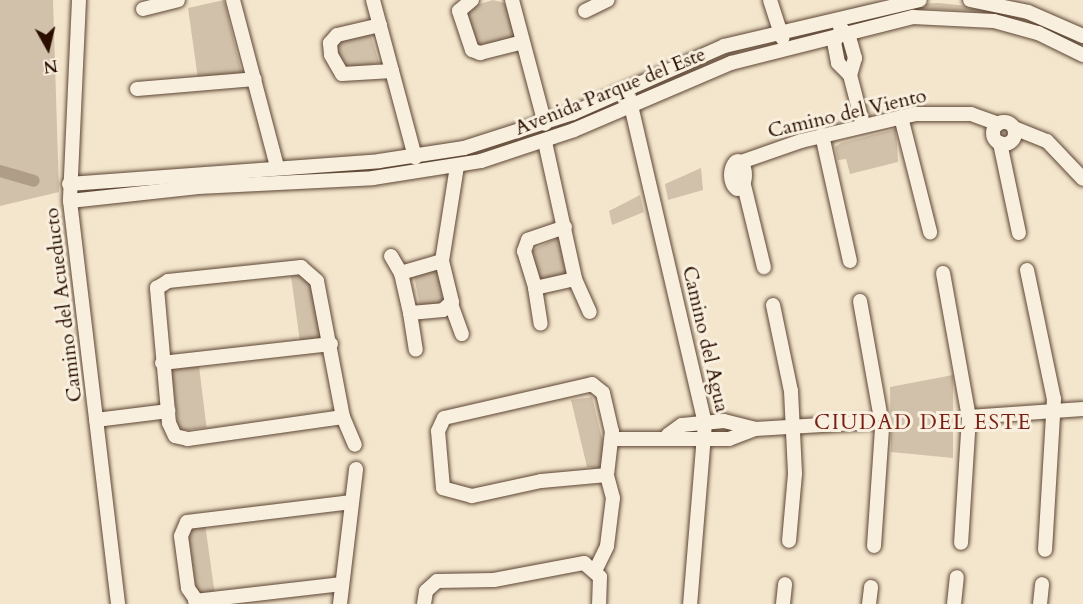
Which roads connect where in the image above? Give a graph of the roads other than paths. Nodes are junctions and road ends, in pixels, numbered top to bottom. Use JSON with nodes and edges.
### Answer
{"nodes":[{"id":1,"x":79,"y":0,"type":"edge"},
{"id":2,"x":178,"y":0,"type":"edge"},
{"id":3,"x":233,"y":0,"type":"edge"},
{"id":4,"x":373,"y":0,"type":"edge"},
{"id":5,"x":472,"y":0,"type":"edge"},
{"id":6,"x":512,"y":0,"type":"edge"},
{"id":7,"x":608,"y":0,"type":"edge"},
{"id":8,"x":770,"y":0,"type":"edge"},
{"id":9,"x":920,"y":0,"type":"edge"},
{"id":10,"x":970,"y":0,"type":"edge"},
{"id":11,"x":1013,"y":3,"type":"edge"},
{"id":12,"x":1029,"y":6,"type":"edge"},
{"id":13,"x":143,"y":9,"type":"dead end"},
{"id":14,"x":585,"y":11,"type":"dead end"},
{"id":15,"x":838,"y":16,"type":"junction"},
{"id":16,"x":380,"y":25,"type":"junction"},
{"id":17,"x":1014,"y":25,"type":"junction"},
{"id":18,"x":780,"y":30,"type":"junction"},
{"id":19,"x":841,"y":31,"type":"junction"},
{"id":20,"x":1083,"y":36,"type":"edge"},
{"id":21,"x":523,"y":42,"type":"junction"},
{"id":22,"x":785,"y":46,"type":"junction"},
{"id":23,"x":1083,"y":55,"type":"edge"},
{"id":24,"x":392,"y":71,"type":"junction"},
{"id":25,"x":255,"y":78,"type":"junction"},
{"id":26,"x":627,"y":87,"type":"junction"},
{"id":27,"x":137,"y":89,"type":"dead end"},
{"id":28,"x":631,"y":105,"type":"junction"},
{"id":29,"x":901,"y":117,"type":"junction"},
{"id":30,"x":545,"y":124,"type":"junction"},
{"id":31,"x":998,"y":124,"type":"junction"},
{"id":32,"x":863,"y":125,"type":"junction"},
{"id":33,"x":1014,"y":128,"type":"junction"},
{"id":34,"x":822,"y":135,"type":"junction"},
{"id":35,"x":545,"y":142,"type":"junction"},
{"id":36,"x":1000,"y":143,"type":"junction"},
{"id":37,"x":415,"y":157,"type":"junction"},
{"id":38,"x":457,"y":166,"type":"junction"},
{"id":39,"x":277,"y":167,"type":"junction"},
{"id":40,"x":1083,"y":179,"type":"edge"},
{"id":41,"x":69,"y":184,"type":"junction"},
{"id":42,"x":70,"y":201,"type":"junction"},
{"id":43,"x":565,"y":227,"type":"junction"},
{"id":44,"x":930,"y":232,"type":"dead end"},
{"id":45,"x":1019,"y":233,"type":"dead end"},
{"id":46,"x":391,"y":256,"type":"dead end"},
{"id":47,"x":442,"y":261,"type":"junction"},
{"id":48,"x":850,"y":261,"type":"dead end"},
{"id":49,"x":764,"y":267,"type":"dead end"},
{"id":50,"x":1027,"y":270,"type":"dead end"},
{"id":51,"x":401,"y":273,"type":"junction"},
{"id":52,"x":943,"y":273,"type":"dead end"},
{"id":53,"x":575,"y":279,"type":"junction"},
{"id":54,"x":535,"y":288,"type":"junction"},
{"id":55,"x":860,"y":301,"type":"dead end"},
{"id":56,"x":451,"y":304,"type":"junction"},
{"id":57,"x":773,"y":306,"type":"dead end"},
{"id":58,"x":590,"y":312,"type":"dead end"},
{"id":59,"x":410,"y":313,"type":"junction"},
{"id":60,"x":541,"y":324,"type":"dead end"},
{"id":61,"x":462,"y":334,"type":"dead end"},
{"id":62,"x":331,"y":344,"type":"junction"},
{"id":63,"x":416,"y":350,"type":"dead end"},
{"id":64,"x":162,"y":363,"type":"junction"},
{"id":65,"x":1083,"y":409,"type":"edge"},
{"id":66,"x":168,"y":411,"type":"junction"},
{"id":67,"x":1055,"y":411,"type":"junction"},
{"id":68,"x":343,"y":417,"type":"junction"},
{"id":69,"x":969,"y":417,"type":"junction"},
{"id":70,"x":96,"y":420,"type":"junction"},
{"id":71,"x":878,"y":421,"type":"junction"},
{"id":72,"x":705,"y":423,"type":"junction"},
{"id":73,"x":792,"y":427,"type":"junction"},
{"id":74,"x":755,"y":429,"type":"junction"},
{"id":75,"x":668,"y":435,"type":"junction"},
{"id":76,"x":613,"y":439,"type":"junction"},
{"id":77,"x":706,"y":441,"type":"junction"},
{"id":78,"x":355,"y":444,"type":"dead end"},
{"id":79,"x":356,"y":469,"type":"dead end"},
{"id":80,"x":607,"y":475,"type":"junction"},
{"id":81,"x":352,"y":502,"type":"junction"},
{"id":82,"x":789,"y":541,"type":"dead end"},
{"id":83,"x":961,"y":543,"type":"dead end"},
{"id":84,"x":874,"y":546,"type":"dead end"},
{"id":85,"x":1045,"y":550,"type":"dead end"},
{"id":86,"x":596,"y":569,"type":"junction"},
{"id":87,"x":957,"y":577,"type":"dead end"},
{"id":88,"x":342,"y":584,"type":"junction"},
{"id":89,"x":785,"y":584,"type":"dead end"},
{"id":90,"x":1042,"y":584,"type":"dead end"},
{"id":91,"x":871,"y":587,"type":"dead end"},
{"id":92,"x":197,"y":602,"type":"edge"},
{"id":93,"x":118,"y":604,"type":"edge"},
{"id":94,"x":340,"y":604,"type":"edge"},
{"id":95,"x":424,"y":604,"type":"edge"},
{"id":96,"x":599,"y":604,"type":"edge"},
{"id":97,"x":690,"y":604,"type":"edge"},
{"id":98,"x":783,"y":604,"type":"edge"},
{"id":99,"x":869,"y":604,"type":"edge"},
{"id":100,"x":954,"y":604,"type":"edge"},
{"id":101,"x":1040,"y":604,"type":"edge"}],
"edges":[{"from":1,"to":41,"type":"street","name":"Camino del Acueducto"},
{"from":2,"to":13,"type":"street"},
{"from":3,"to":25,"type":"street"},
{"from":4,"to":16,"type":"street"},
{"from":5,"to":21,"type":"street"},
{"from":6,"to":21,"type":"street"},
{"from":7,"to":14,"type":"street"},
{"from":8,"to":18,"type":"street"},
{"from":9,"to":15,"type":"street","name":"Avenida Parque del Este"},
{"from":10,"to":11,"type":"street"},
{"from":11,"to":12,"type":"street"},
{"from":11,"to":17,"type":"street"},
{"from":12,"to":17,"type":"street"},
{"from":12,"to":20,"type":"street"},
{"from":15,"to":18,"type":"street","name":"Avenida Parque del Este"},
{"from":15,"to":19,"type":"street"},
{"from":16,"to":24,"type":"street"},
{"from":16,"to":24,"type":"street"},
{"from":17,"to":19,"type":"street","name":"Avenida Parque del Este"},
{"from":17,"to":23,"type":"street","name":"Avenida Parque del Este"},
{"from":18,"to":22,"type":"street"},
{"from":18,"to":26,"type":"street","name":"Avenida Parque del Este"},
{"from":19,"to":22,"type":"street","name":"Avenida Parque del Este"},
{"from":19,"to":32,"type":"street"},
{"from":21,"to":30,"type":"street"},
{"from":22,"to":28,"type":"street","name":"Avenida Parque del Este"},
{"from":24,"to":37,"type":"street"},
{"from":25,"to":27,"type":"street"},
{"from":25,"to":39,"type":"street"},
{"from":26,"to":28,"type":"street","name":"Camino del Agua"},
{"from":26,"to":30,"type":"street","name":"Avenida Parque del Este"},
{"from":28,"to":35,"type":"street","name":"Avenida Parque del Este"},
{"from":28,"to":72,"type":"street","name":"Camino del Agua"},
{"from":29,"to":31,"type":"street","name":"Camino del Viento"},
{"from":29,"to":32,"type":"street","name":"Camino del Viento"},
{"from":29,"to":44,"type":"street"},
{"from":30,"to":37,"type":"street","name":"Avenida Parque del Este"},
{"from":31,"to":33,"type":"street","name":"Camino del Viento"},
{"from":31,"to":36,"type":"street"},
{"from":32,"to":34,"type":"street","name":"Camino del Viento"},
{"from":33,"to":36,"type":"street"},
{"from":33,"to":40,"type":"street","name":"Camino del Viento"},
{"from":34,"to":48,"type":"street"},
{"from":34,"to":49,"type":"street","name":"Camino del Viento"},
{"from":35,"to":38,"type":"street","name":"Avenida Parque del Este"},
{"from":35,"to":43,"type":"street"},
{"from":36,"to":45,"type":"street"},
{"from":37,"to":39,"type":"street","name":"Avenida Parque del Este"},
{"from":38,"to":42,"type":"street","name":"Avenida Parque del Este"},
{"from":38,"to":47,"type":"street"},
{"from":39,"to":41,"type":"street","name":"Avenida Parque del Este"},
{"from":41,"to":42,"type":"street","name":"Camino del Acueducto"},
{"from":42,"to":70,"type":"street","name":"Camino del Acueducto"},
{"from":43,"to":53,"type":"street"},
{"from":43,"to":54,"type":"street"},
{"from":46,"to":51,"type":"street"},
{"from":47,"to":51,"type":"street"},
{"from":47,"to":56,"type":"street"},
{"from":50,"to":67,"type":"street"},
{"from":51,"to":59,"type":"street"},
{"from":52,"to":69,"type":"street"},
{"from":53,"to":54,"type":"street"},
{"from":53,"to":58,"type":"street"},
{"from":54,"to":60,"type":"street"},
{"from":55,"to":71,"type":"street"},
{"from":56,"to":59,"type":"street"},
{"from":56,"to":61,"type":"street"},
{"from":57,"to":73,"type":"street"},
{"from":59,"to":63,"type":"street"},
{"from":62,"to":64,"type":"street"},
{"from":62,"to":64,"type":"street"},
{"from":62,"to":68,"type":"street"},
{"from":64,"to":66,"type":"street"},
{"from":65,"to":67,"type":"street"},
{"from":66,"to":68,"type":"street"},
{"from":66,"to":70,"type":"street"},
{"from":67,"to":69,"type":"street"},
{"from":67,"to":85,"type":"street"},
{"from":68,"to":78,"type":"street"},
{"from":69,"to":83,"type":"street"},
{"from":70,"to":93,"type":"street","name":"Camino del Acueducto"},
{"from":71,"to":73,"type":"street"},
{"from":71,"to":84,"type":"street"},
{"from":72,"to":74,"type":"street"},
{"from":72,"to":75,"type":"street"},
{"from":72,"to":77,"type":"street","name":"Camino del Agua"},
{"from":73,"to":74,"type":"street"},
{"from":73,"to":82,"type":"street"},
{"from":74,"to":77,"type":"street"},
{"from":75,"to":76,"type":"street"},
{"from":75,"to":77,"type":"street"},
{"from":76,"to":80,"type":"street"},
{"from":76,"to":80,"type":"street"},
{"from":77,"to":97,"type":"street","name":"Camino del Agua"},
{"from":79,"to":81,"type":"street"},
{"from":80,"to":86,"type":"street"},
{"from":81,"to":88,"type":"street"},
{"from":81,"to":92,"type":"street"},
{"from":86,"to":95,"type":"street"},
{"from":86,"to":96,"type":"street"},
{"from":87,"to":100,"type":"street"},
{"from":88,"to":92,"type":"street"},
{"from":88,"to":94,"type":"street"},
{"from":89,"to":98,"type":"street"},
{"from":90,"to":101,"type":"street"},
{"from":91,"to":99,"type":"street"}]}
